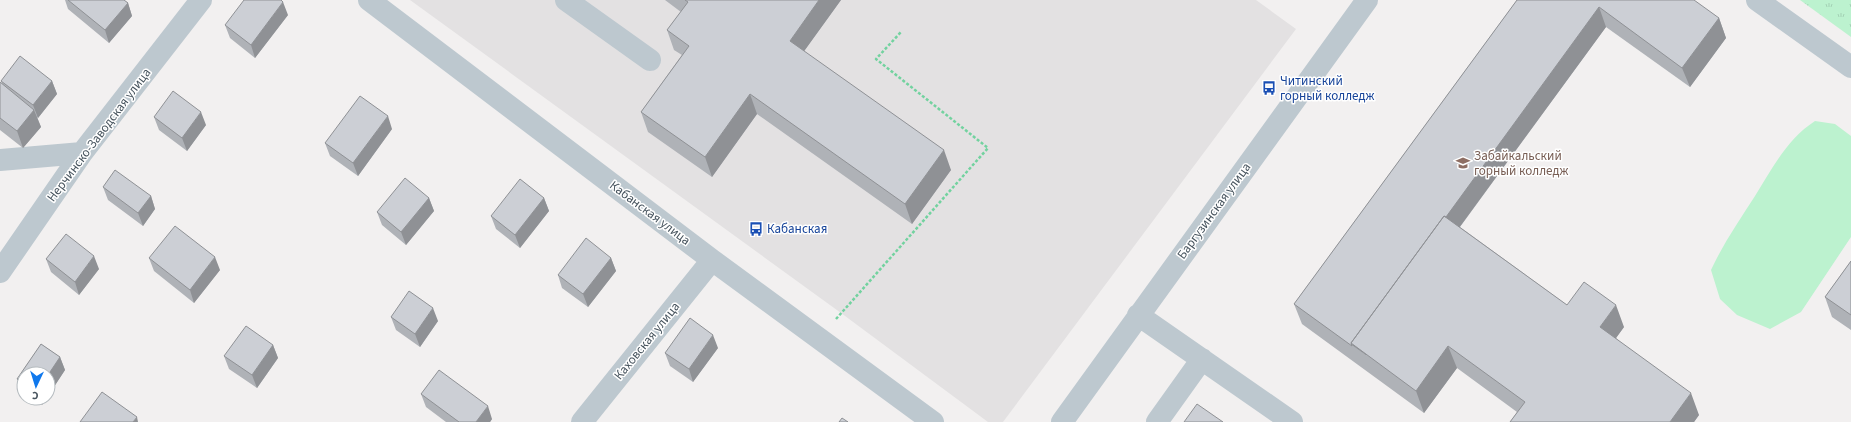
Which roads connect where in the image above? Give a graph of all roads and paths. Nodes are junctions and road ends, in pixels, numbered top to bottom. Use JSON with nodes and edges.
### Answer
{"nodes":[{"id":1,"x":201,"y":0,"type":"edge"},
{"id":2,"x":369,"y":0,"type":"edge"},
{"id":3,"x":566,"y":0,"type":"edge"},
{"id":4,"x":1757,"y":0,"type":"edge"},
{"id":5,"x":1359,"y":3,"type":"edge"},
{"id":6,"x":901,"y":32,"type":"dead end"},
{"id":7,"x":650,"y":60,"type":"dead end"},
{"id":8,"x":1851,"y":68,"type":"edge"},
{"id":9,"x":82,"y":153,"type":"junction"},
{"id":10,"x":0,"y":160,"type":"edge"},
{"id":11,"x":712,"y":260,"type":"junction"},
{"id":12,"x":0,"y":272,"type":"edge"},
{"id":13,"x":1138,"y":314,"type":"junction"},
{"id":14,"x":818,"y":337,"type":"junction"},
{"id":15,"x":1202,"y":359,"type":"junction"},
{"id":16,"x":582,"y":422,"type":"edge"},
{"id":17,"x":933,"y":422,"type":"edge"},
{"id":18,"x":1062,"y":422,"type":"edge"},
{"id":19,"x":1157,"y":422,"type":"edge"},
{"id":20,"x":1292,"y":422,"type":"edge"}],
"edges":[{"from":1,"to":9,"type":"street","name":"Нерчинско-Заводская улица"},
{"from":2,"to":11,"type":"street","name":"Кабанская улица"},
{"from":3,"to":7,"type":"street"},
{"from":4,"to":8,"type":"street"},
{"from":5,"to":13,"type":"street","name":"Баргузинская улица"},
{"from":6,"to":14,"type":"path"},
{"from":9,"to":10,"type":"street"},
{"from":9,"to":12,"type":"street","name":"Нерчинско-Заводская улица"},
{"from":11,"to":14,"type":"street","name":"Кабанская улица"},
{"from":11,"to":16,"type":"street","name":"Каховская улица"},
{"from":13,"to":15,"type":"street"},
{"from":13,"to":18,"type":"street","name":"Баргузинская улица"},
{"from":14,"to":17,"type":"street","name":"Кабанская улица"},
{"from":15,"to":19,"type":"street"},
{"from":15,"to":20,"type":"street"}]}
